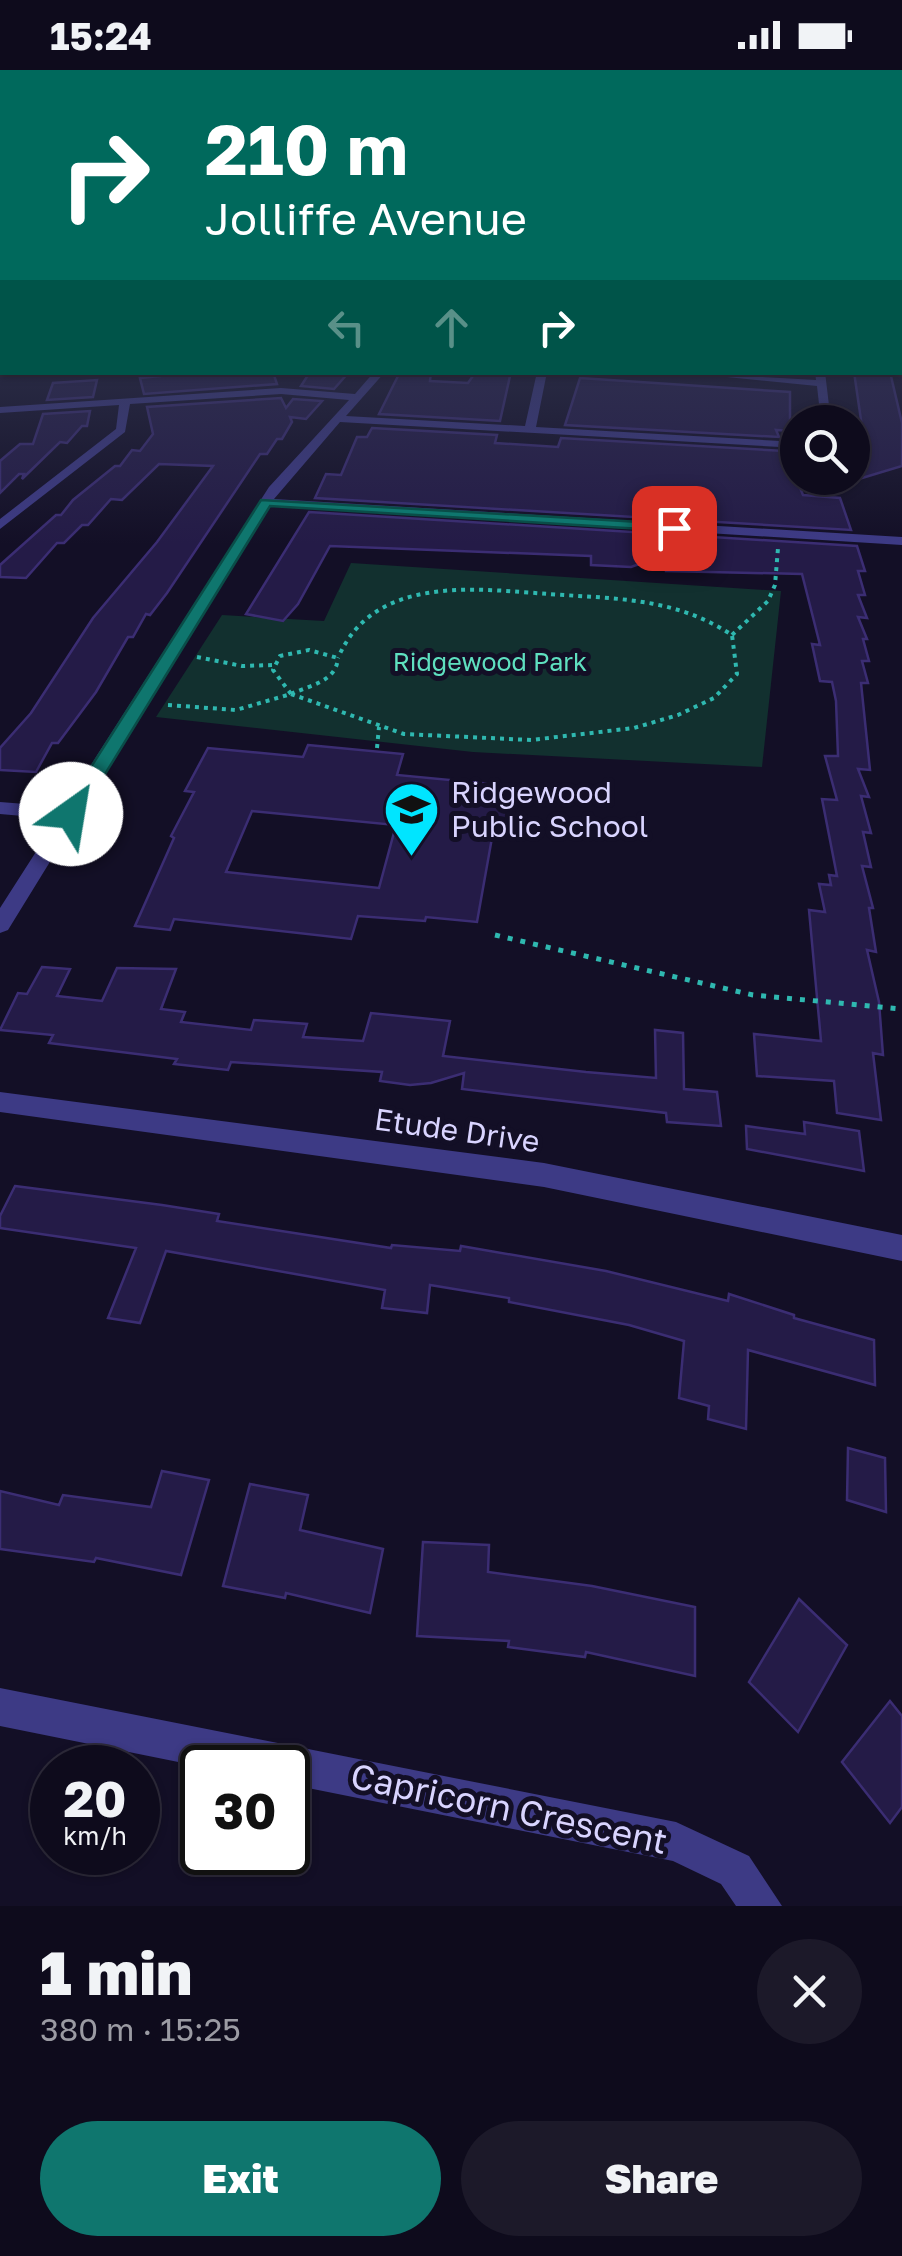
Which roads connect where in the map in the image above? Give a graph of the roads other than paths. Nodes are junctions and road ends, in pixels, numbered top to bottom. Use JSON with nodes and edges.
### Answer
{"nodes":[{"id":1,"x":377,"y":375,"type":"edge"},
{"id":2,"x":541,"y":375,"type":"edge"},
{"id":3,"x":752,"y":375,"type":"edge"},
{"id":4,"x":822,"y":378,"type":"edge"},
{"id":5,"x":358,"y":397,"type":"junction"},
{"id":6,"x":125,"y":401,"type":"junction"},
{"id":7,"x":824,"y":405,"type":"edge"},
{"id":8,"x":0,"y":410,"type":"edge"},
{"id":9,"x":339,"y":419,"type":"junction"},
{"id":10,"x":530,"y":430,"type":"junction"},
{"id":11,"x":780,"y":445,"type":"edge"},
{"id":12,"x":266,"y":502,"type":"junction"},
{"id":13,"x":0,"y":525,"type":"edge"},
{"id":14,"x":902,"y":541,"type":"edge"},
{"id":15,"x":0,"y":808,"type":"edge"},
{"id":16,"x":71,"y":814,"type":"junction"},
{"id":17,"x":0,"y":925,"type":"edge"},
{"id":18,"x":0,"y":1102,"type":"edge"},
{"id":19,"x":902,"y":1248,"type":"edge"},
{"id":20,"x":0,"y":1706,"type":"edge"},
{"id":21,"x":761,"y":1906,"type":"edge"}],
"edges":[{"from":1,"to":5,"type":"street"},
{"from":2,"to":10,"type":"street"},
{"from":3,"to":4,"type":"street"},
{"from":4,"to":7,"type":"street"},
{"from":5,"to":6,"type":"street"},
{"from":5,"to":9,"type":"street"},
{"from":6,"to":8,"type":"street"},
{"from":6,"to":13,"type":"street"},
{"from":9,"to":10,"type":"street"},
{"from":9,"to":12,"type":"street"},
{"from":10,"to":11,"type":"street"},
{"from":12,"to":14,"type":"street"},
{"from":12,"to":16,"type":"street"},
{"from":15,"to":16,"type":"street"},
{"from":16,"to":17,"type":"street"},
{"from":18,"to":19,"type":"street","name":"Etude Drive"},
{"from":20,"to":21,"type":"street","name":"Capricorn Crescent"}]}
